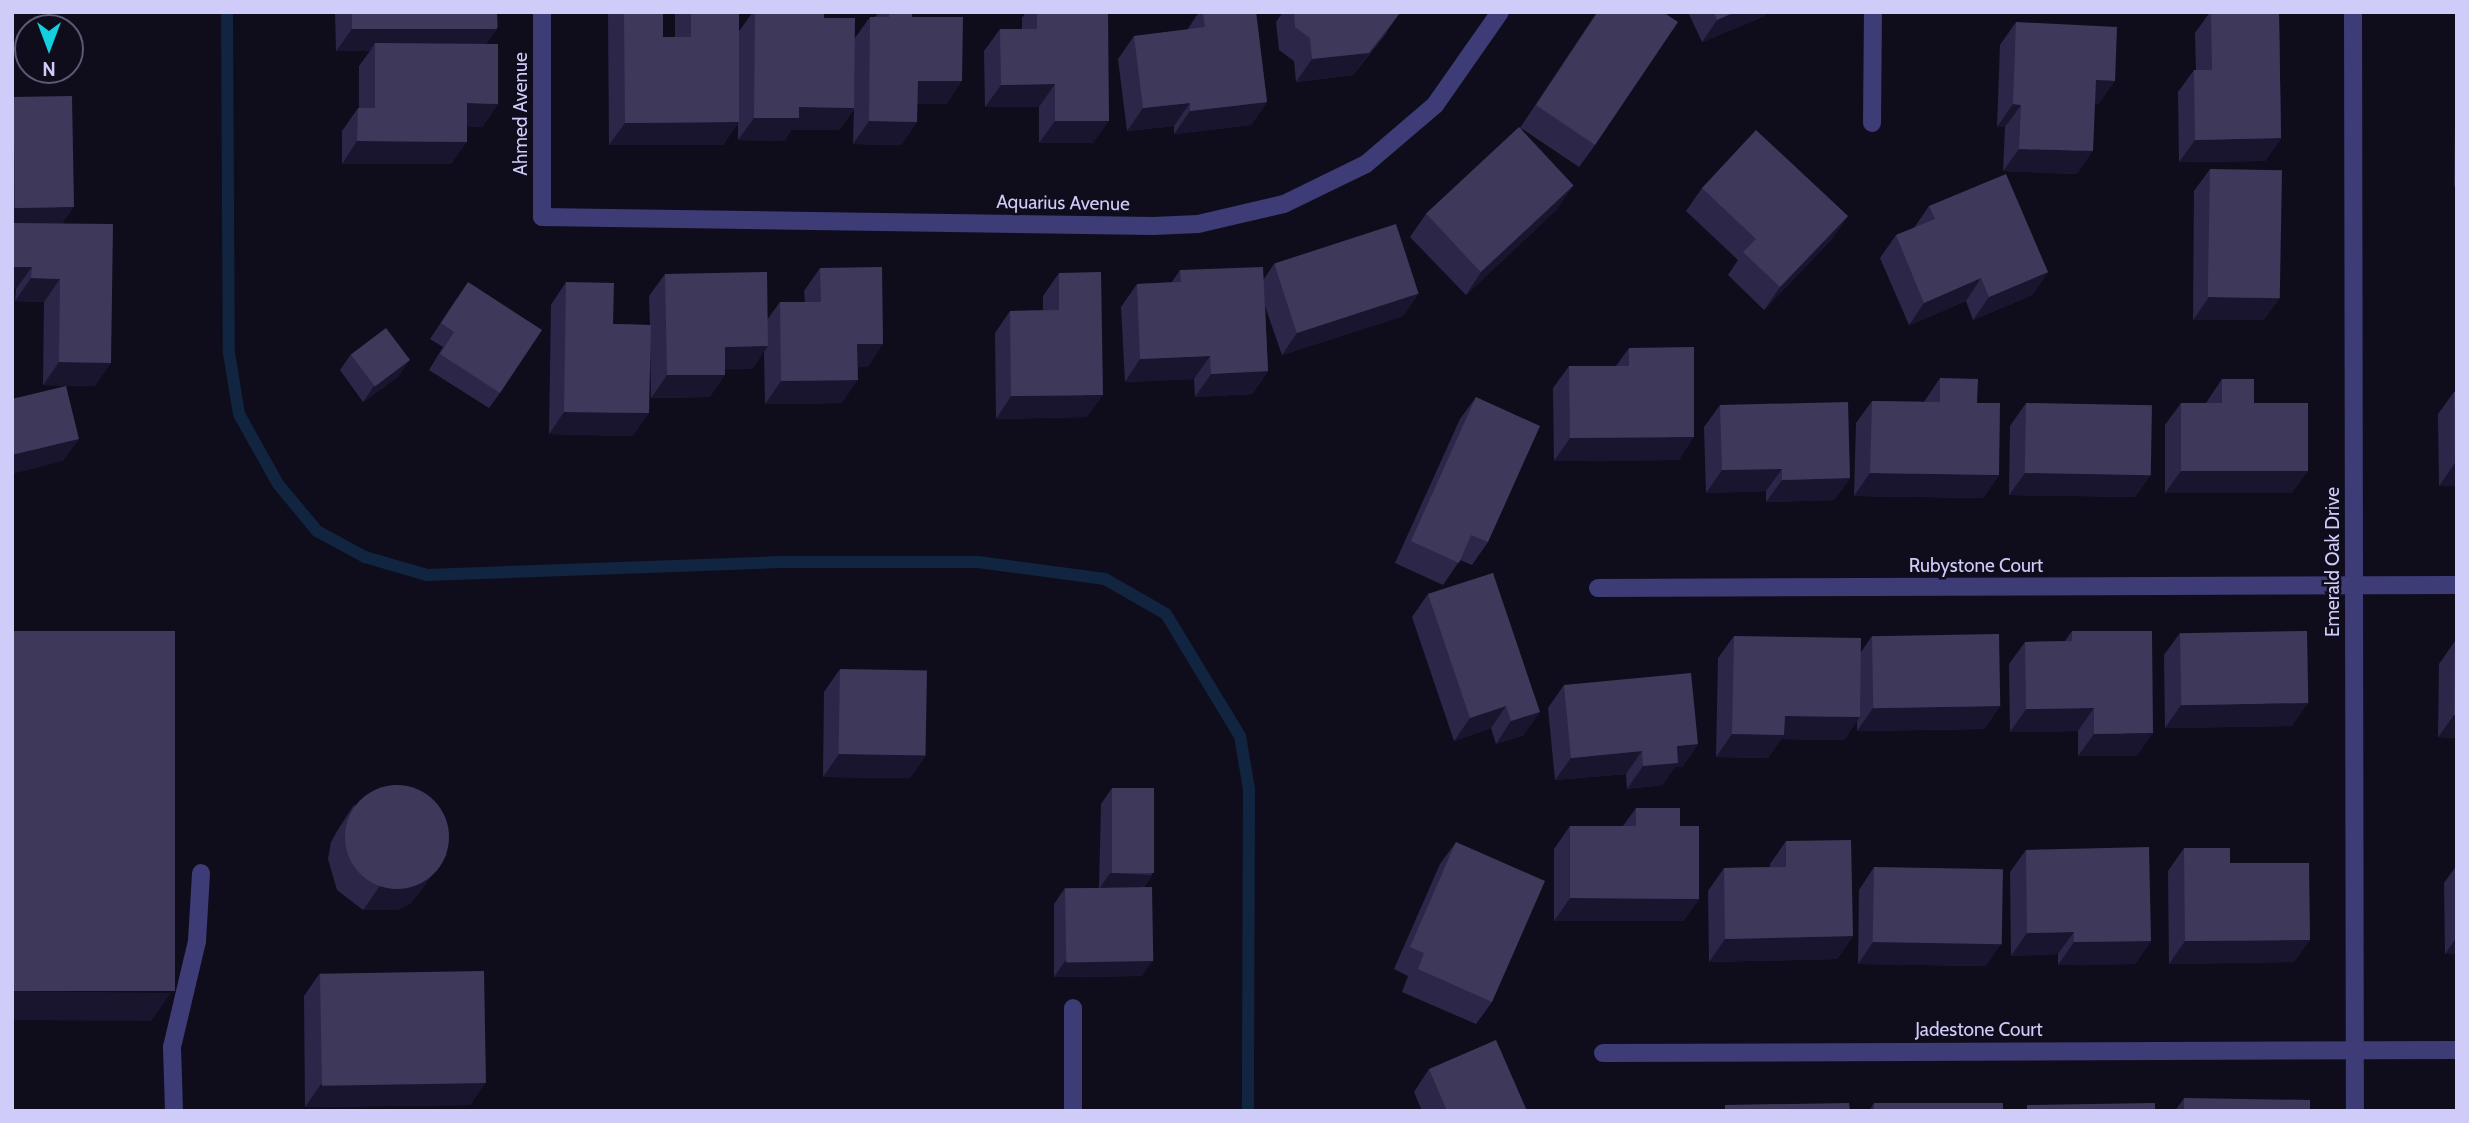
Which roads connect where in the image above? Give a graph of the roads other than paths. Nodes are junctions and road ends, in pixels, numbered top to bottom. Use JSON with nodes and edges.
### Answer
{"nodes":[{"id":1,"x":542,"y":12,"type":"edge"},
{"id":2,"x":1500,"y":12,"type":"edge"},
{"id":3,"x":1873,"y":12,"type":"edge"},
{"id":4,"x":2353,"y":12,"type":"edge"},
{"id":5,"x":1872,"y":123,"type":"dead end"},
{"id":6,"x":542,"y":217,"type":"joint"},
{"id":7,"x":2354,"y":585,"type":"junction"},
{"id":8,"x":2457,"y":586,"type":"edge"},
{"id":9,"x":1598,"y":589,"type":"dead end"},
{"id":10,"x":201,"y":873,"type":"dead end"},
{"id":11,"x":1073,"y":1008,"type":"dead end"},
{"id":12,"x":2355,"y":1050,"type":"junction"},
{"id":13,"x":2457,"y":1050,"type":"edge"},
{"id":14,"x":1603,"y":1053,"type":"dead end"},
{"id":15,"x":174,"y":1111,"type":"edge"},
{"id":16,"x":1073,"y":1111,"type":"edge"},
{"id":17,"x":2355,"y":1111,"type":"edge"}],
"edges":[{"from":1,"to":6,"type":"street","name":"Ahmed Avenue"},
{"from":2,"to":6,"type":"street","name":"Aquarius Avenue"},
{"from":3,"to":5,"type":"street"},
{"from":4,"to":7,"type":"street","name":"Emerald Oak Drive"},
{"from":7,"to":8,"type":"street","name":"Rubystone Court"},
{"from":7,"to":9,"type":"street","name":"Rubystone Court"},
{"from":7,"to":12,"type":"street","name":"Emerald Oak Drive"},
{"from":10,"to":15,"type":"street"},
{"from":11,"to":16,"type":"street"},
{"from":12,"to":13,"type":"street","name":"Jadestone Court"},
{"from":12,"to":14,"type":"street","name":"Jadestone Court"},
{"from":12,"to":17,"type":"street","name":"Emerald Oak Drive"}]}
